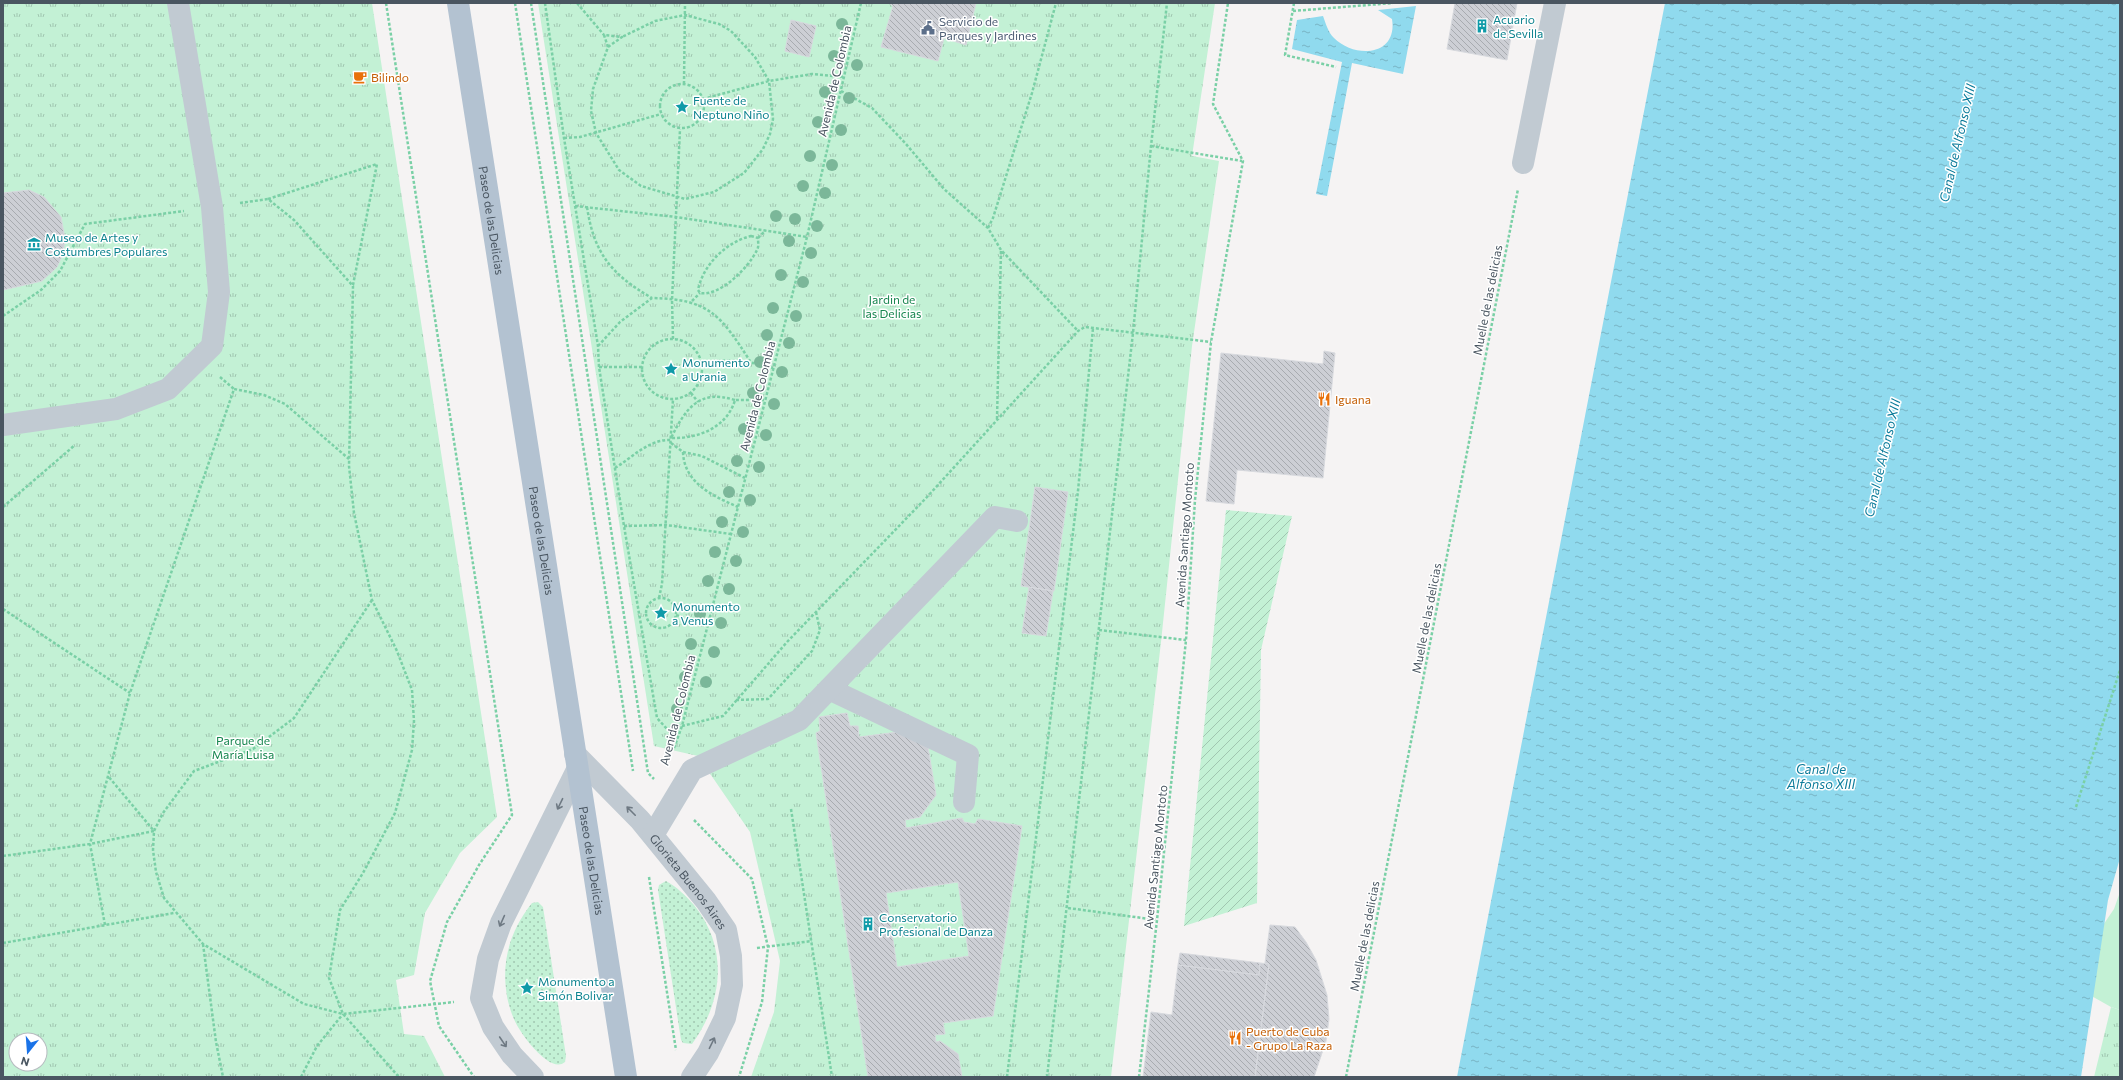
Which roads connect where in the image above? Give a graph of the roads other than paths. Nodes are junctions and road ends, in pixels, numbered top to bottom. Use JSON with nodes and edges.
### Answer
{"nodes":[{"id":1,"x":178,"y":3,"type":"edge"},
{"id":2,"x":458,"y":3,"type":"edge"},
{"id":3,"x":1555,"y":3,"type":"edge"},
{"id":4,"x":1523,"y":163,"type":"road end"},
{"id":5,"x":3,"y":425,"type":"edge"},
{"id":6,"x":1017,"y":521,"type":"dead end"},
{"id":7,"x":829,"y":689,"type":"junction"},
{"id":8,"x":576,"y":762,"type":"junction"},
{"id":9,"x":964,"y":802,"type":"dead end"},
{"id":10,"x":653,"y":835,"type":"junction"},
{"id":11,"x":533,"y":1077,"type":"edge"},
{"id":12,"x":626,"y":1077,"type":"edge"},
{"id":13,"x":692,"y":1077,"type":"edge"}],
"edges":[{"from":1,"to":5,"type":"street"},
{"from":2,"to":8,"type":"main road","name":"Paseo de las Delicias"},
{"from":3,"to":4,"type":"street"},
{"from":6,"to":7,"type":"street"},
{"from":7,"to":9,"type":"street"},
{"from":7,"to":10,"type":"street"},
{"from":10,"to":8,"type":"street","name":"Glorieta Buenos Aires","one_way":true},
{"from":8,"to":11,"type":"street","one_way":true},
{"from":8,"to":12,"type":"main road","name":"Paseo de las Delicias"},
{"from":13,"to":10,"type":"street","name":"Glorieta Buenos Aires","one_way":true}]}
